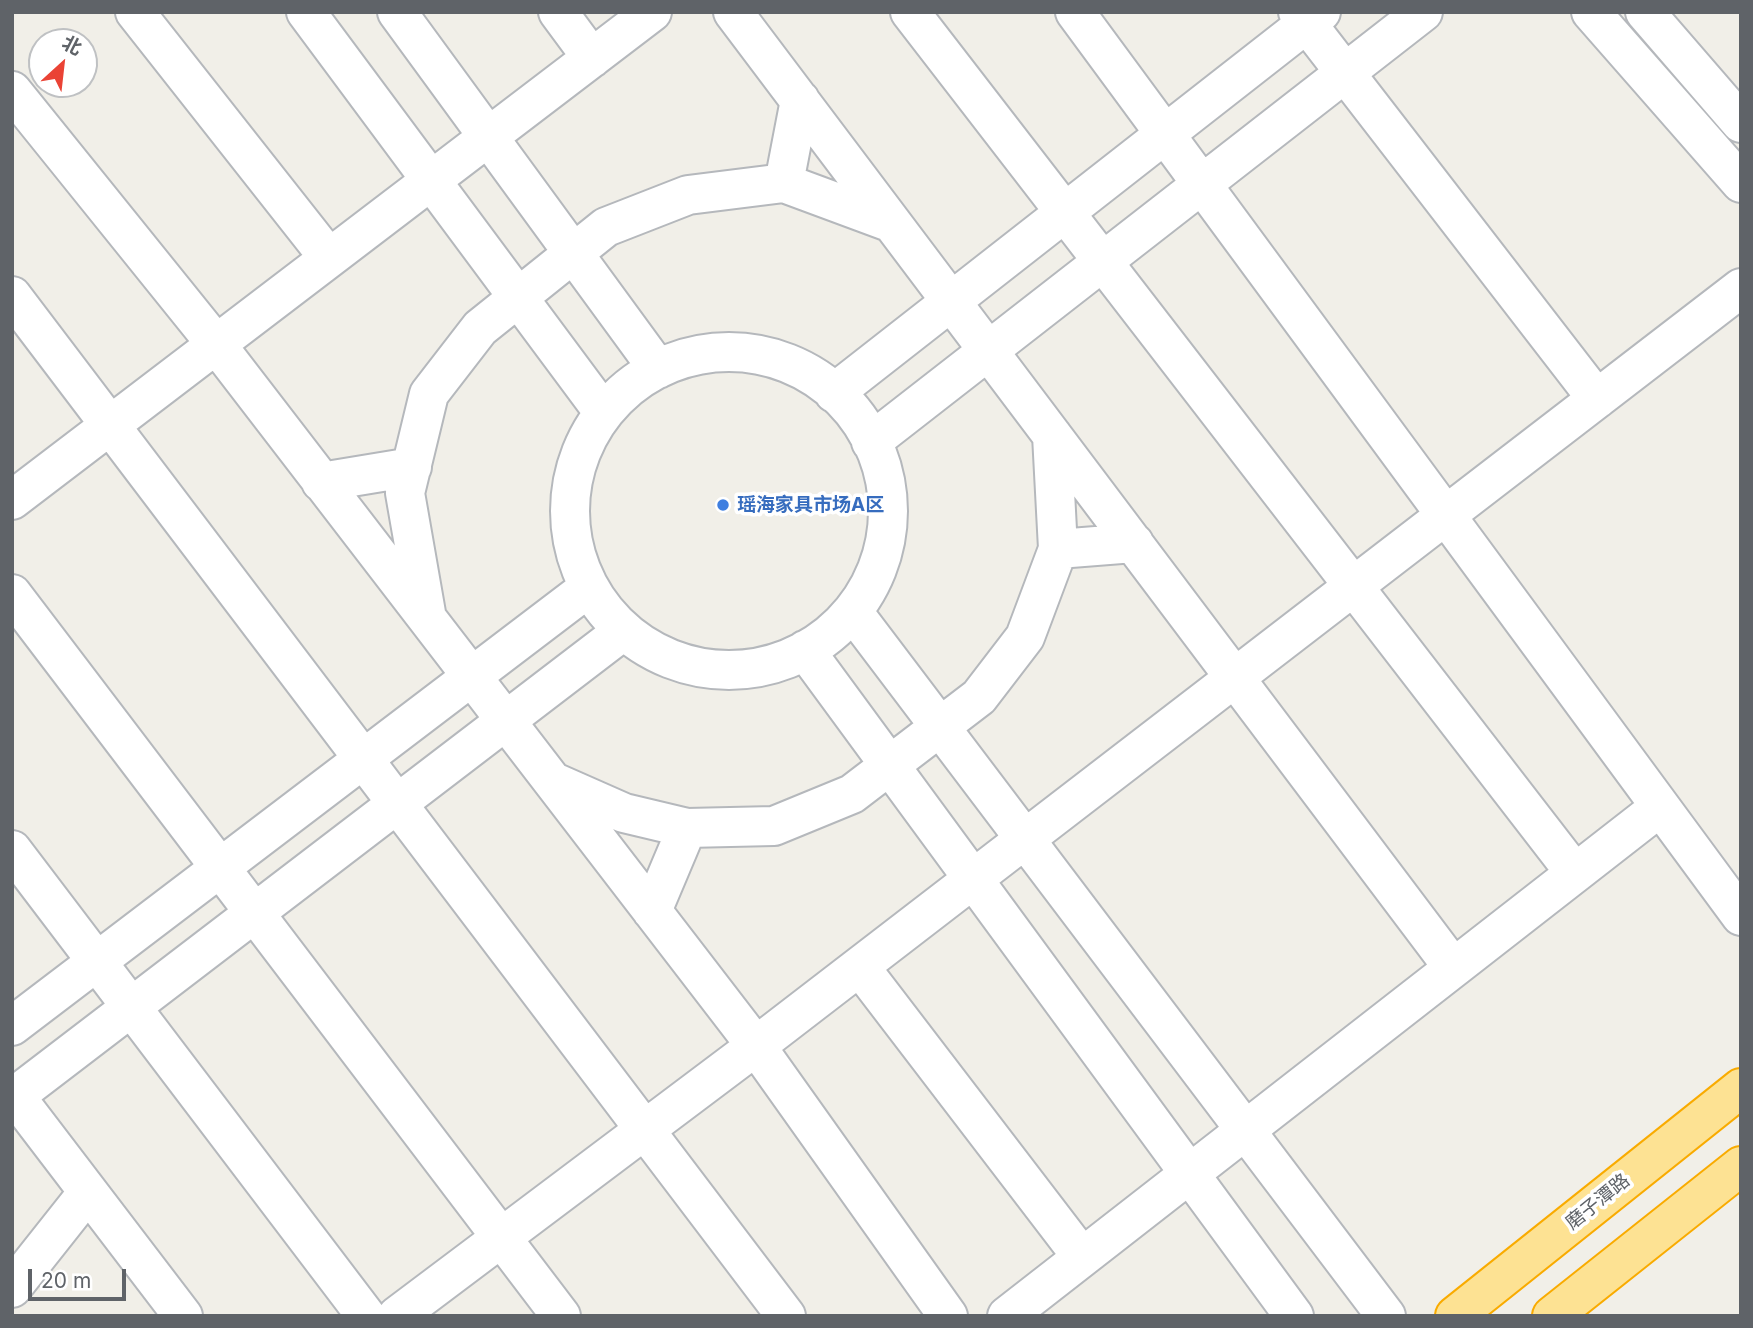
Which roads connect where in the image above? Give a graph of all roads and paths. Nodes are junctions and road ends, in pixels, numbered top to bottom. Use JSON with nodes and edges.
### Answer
{"nodes":[{"id":1,"x":135,"y":12,"type":"edge"},
{"id":2,"x":306,"y":12,"type":"edge"},
{"id":3,"x":397,"y":12,"type":"edge"},
{"id":4,"x":558,"y":12,"type":"edge"},
{"id":5,"x":652,"y":12,"type":"edge"},
{"id":6,"x":733,"y":12,"type":"edge"},
{"id":7,"x":911,"y":12,"type":"edge"},
{"id":8,"x":1075,"y":12,"type":"edge"},
{"id":9,"x":1423,"y":12,"type":"edge"},
{"id":10,"x":1591,"y":12,"type":"edge"},
{"id":11,"x":1645,"y":12,"type":"edge"},
{"id":12,"x":1309,"y":16,"type":"edge"},
{"id":13,"x":592,"y":58,"type":"junction"},
{"id":14,"x":1345,"y":73,"type":"junction"},
{"id":15,"x":12,"y":91,"type":"edge"},
{"id":16,"x":800,"y":100,"type":"junction"},
{"id":17,"x":1741,"y":123,"type":"edge"},
{"id":18,"x":1165,"y":135,"type":"junction"},
{"id":19,"x":488,"y":137,"type":"junction"},
{"id":20,"x":431,"y":180,"type":"junction"},
{"id":21,"x":784,"y":183,"type":"junction"},
{"id":22,"x":1741,"y":183,"type":"edge"},
{"id":23,"x":1202,"y":184,"type":"junction"},
{"id":24,"x":1065,"y":212,"type":"junction"},
{"id":25,"x":892,"y":223,"type":"junction"},
{"id":26,"x":573,"y":253,"type":"junction"},
{"id":27,"x":329,"y":258,"type":"junction"},
{"id":28,"x":1103,"y":261,"type":"junction"},
{"id":29,"x":1741,"y":288,"type":"edge"},
{"id":30,"x":12,"y":296,"type":"edge"},
{"id":31,"x":518,"y":297,"type":"junction"},
{"id":32,"x":951,"y":301,"type":"junction"},
{"id":33,"x":216,"y":344,"type":"junction"},
{"id":34,"x":989,"y":351,"type":"junction"},
{"id":35,"x":658,"y":369,"type":"junction"},
{"id":36,"x":834,"y":393,"type":"junction"},
{"id":37,"x":1597,"y":399,"type":"junction"},
{"id":38,"x":604,"y":413,"type":"junction"},
{"id":39,"x":110,"y":425,"type":"junction"},
{"id":40,"x":1052,"y":435,"type":"junction"},
{"id":41,"x":872,"y":442,"type":"junction"},
{"id":42,"x":412,"y":467,"type":"junction"},
{"id":43,"x":321,"y":482,"type":"junction"},
{"id":44,"x":12,"y":500,"type":"edge"},
{"id":45,"x":1446,"y":515,"type":"junction"},
{"id":46,"x":1134,"y":543,"type":"junction"},
{"id":47,"x":1058,"y":549,"type":"junction"},
{"id":48,"x":1354,"y":587,"type":"junction"},
{"id":49,"x":588,"y":588,"type":"junction"},
{"id":50,"x":12,"y":594,"type":"edge"},
{"id":51,"x":853,"y":611,"type":"junction"},
{"id":52,"x":427,"y":618,"type":"junction"},
{"id":53,"x":623,"y":631,"type":"junction"},
{"id":54,"x":805,"y":650,"type":"junction"},
{"id":55,"x":471,"y":676,"type":"junction"},
{"id":56,"x":1235,"y":678,"type":"junction"},
{"id":57,"x":506,"y":721,"type":"junction"},
{"id":58,"x":940,"y":726,"type":"junction"},
{"id":59,"x":363,"y":759,"type":"junction"},
{"id":60,"x":889,"y":765,"type":"junction"},
{"id":61,"x":552,"y":781,"type":"junction"},
{"id":62,"x":397,"y":804,"type":"junction"},
{"id":63,"x":1660,"y":807,"type":"junction"},
{"id":64,"x":687,"y":828,"type":"junction"},
{"id":65,"x":1025,"y":839,"type":"junction"},
{"id":66,"x":12,"y":850,"type":"edge"},
{"id":67,"x":220,"y":868,"type":"junction"},
{"id":68,"x":1575,"y":873,"type":"junction"},
{"id":69,"x":973,"y":880,"type":"junction"},
{"id":70,"x":652,"y":911,"type":"junction"},
{"id":71,"x":255,"y":913,"type":"junction"},
{"id":72,"x":1741,"y":916,"type":"edge"},
{"id":73,"x":97,"y":962,"type":"junction"},
{"id":74,"x":1451,"y":966,"type":"junction"},
{"id":75,"x":860,"y":967,"type":"junction"},
{"id":76,"x":131,"y":1007,"type":"junction"},
{"id":77,"x":12,"y":1026,"type":"edge"},
{"id":78,"x":756,"y":1046,"type":"junction"},
{"id":79,"x":1741,"y":1088,"type":"edge"},
{"id":80,"x":14,"y":1094,"type":"edge"},
{"id":81,"x":645,"y":1130,"type":"junction"},
{"id":82,"x":1245,"y":1130,"type":"junction"},
{"id":83,"x":1741,"y":1166,"type":"edge"},
{"id":84,"x":1189,"y":1174,"type":"junction"},
{"id":85,"x":88,"y":1192,"type":"junction"},
{"id":86,"x":501,"y":1238,"type":"junction"},
{"id":87,"x":1082,"y":1257,"type":"junction"},
{"id":88,"x":12,"y":1287,"type":"edge"},
{"id":89,"x":12,"y":1303,"type":"edge"},
{"id":90,"x":21,"y":1316,"type":"edge"},
{"id":91,"x":183,"y":1316,"type":"edge"},
{"id":92,"x":366,"y":1316,"type":"edge"},
{"id":93,"x":397,"y":1316,"type":"edge"},
{"id":94,"x":561,"y":1316,"type":"edge"},
{"id":95,"x":786,"y":1316,"type":"edge"},
{"id":96,"x":948,"y":1316,"type":"edge"},
{"id":97,"x":1007,"y":1316,"type":"edge"},
{"id":98,"x":1294,"y":1316,"type":"edge"},
{"id":99,"x":1386,"y":1316,"type":"edge"},
{"id":100,"x":1455,"y":1316,"type":"edge"},
{"id":101,"x":1552,"y":1316,"type":"edge"}],
"edges":[{"from":1,"to":27,"type":"street"},
{"from":2,"to":20,"type":"street"},
{"from":3,"to":19,"type":"street"},
{"from":4,"to":13,"type":"street"},
{"from":5,"to":13,"type":"street"},
{"from":6,"to":16,"type":"street"},
{"from":7,"to":24,"type":"street"},
{"from":8,"to":18,"type":"street"},
{"from":9,"to":14,"type":"street"},
{"from":10,"to":22,"type":"street"},
{"from":11,"to":17,"type":"street"},
{"from":12,"to":14,"type":"street"},
{"from":12,"to":18,"type":"street"},
{"from":13,"to":19,"type":"street"},
{"from":14,"to":23,"type":"street"},
{"from":14,"to":37,"type":"street"},
{"from":15,"to":33,"type":"street"},
{"from":16,"to":21,"type":"street"},
{"from":16,"to":25,"type":"street"},
{"from":18,"to":23,"type":"street"},
{"from":18,"to":24,"type":"street"},
{"from":19,"to":20,"type":"street"},
{"from":19,"to":26,"type":"street"},
{"from":20,"to":27,"type":"street"},
{"from":20,"to":31,"type":"street"},
{"from":21,"to":25,"type":"street"},
{"from":21,"to":26,"type":"street"},
{"from":23,"to":28,"type":"street"},
{"from":23,"to":45,"type":"street"},
{"from":24,"to":28,"type":"street"},
{"from":24,"to":32,"type":"street"},
{"from":25,"to":32,"type":"street"},
{"from":26,"to":31,"type":"street"},
{"from":26,"to":35,"type":"street"},
{"from":27,"to":33,"type":"street"},
{"from":28,"to":34,"type":"street"},
{"from":28,"to":48,"type":"street"},
{"from":29,"to":37,"type":"street"},
{"from":30,"to":39,"type":"street"},
{"from":31,"to":38,"type":"street"},
{"from":31,"to":42,"type":"street"},
{"from":32,"to":34,"type":"street"},
{"from":32,"to":36,"type":"street"},
{"from":33,"to":39,"type":"street"},
{"from":33,"to":43,"type":"street"},
{"from":34,"to":40,"type":"street"},
{"from":34,"to":41,"type":"street"},
{"from":35,"to":36,"type":"street"},
{"from":35,"to":38,"type":"street"},
{"from":36,"to":41,"type":"street"},
{"from":37,"to":45,"type":"street"},
{"from":38,"to":49,"type":"street"},
{"from":39,"to":44,"type":"street"},
{"from":39,"to":59,"type":"street"},
{"from":40,"to":46,"type":"street"},
{"from":40,"to":47,"type":"street"},
{"from":41,"to":51,"type":"street"},
{"from":42,"to":43,"type":"street"},
{"from":42,"to":52,"type":"street"},
{"from":43,"to":52,"type":"street"},
{"from":45,"to":48,"type":"street"},
{"from":45,"to":63,"type":"street"},
{"from":46,"to":47,"type":"street"},
{"from":46,"to":56,"type":"street"},
{"from":47,"to":58,"type":"street"},
{"from":48,"to":56,"type":"street"},
{"from":48,"to":68,"type":"street"},
{"from":49,"to":53,"type":"street"},
{"from":49,"to":55,"type":"street"},
{"from":50,"to":67,"type":"street"},
{"from":51,"to":54,"type":"street"},
{"from":51,"to":58,"type":"street"},
{"from":52,"to":55,"type":"street"},
{"from":53,"to":54,"type":"street"},
{"from":53,"to":57,"type":"street"},
{"from":54,"to":60,"type":"street"},
{"from":55,"to":57,"type":"street"},
{"from":55,"to":59,"type":"street"},
{"from":56,"to":65,"type":"street"},
{"from":56,"to":74,"type":"street"},
{"from":57,"to":61,"type":"street"},
{"from":57,"to":62,"type":"street"},
{"from":58,"to":60,"type":"street"},
{"from":58,"to":65,"type":"street"},
{"from":59,"to":62,"type":"street"},
{"from":59,"to":67,"type":"street"},
{"from":60,"to":64,"type":"street"},
{"from":60,"to":69,"type":"street"},
{"from":61,"to":64,"type":"street"},
{"from":61,"to":70,"type":"street"},
{"from":62,"to":71,"type":"street"},
{"from":62,"to":81,"type":"street"},
{"from":63,"to":68,"type":"street"},
{"from":63,"to":72,"type":"street"},
{"from":64,"to":70,"type":"street"},
{"from":65,"to":69,"type":"street"},
{"from":65,"to":82,"type":"street"},
{"from":66,"to":73,"type":"street"},
{"from":67,"to":71,"type":"street"},
{"from":67,"to":73,"type":"street"},
{"from":68,"to":74,"type":"street"},
{"from":69,"to":75,"type":"street"},
{"from":69,"to":84,"type":"street"},
{"from":70,"to":78,"type":"street"},
{"from":71,"to":76,"type":"street"},
{"from":71,"to":86,"type":"street"},
{"from":73,"to":76,"type":"street"},
{"from":73,"to":77,"type":"street"},
{"from":74,"to":82,"type":"street"},
{"from":75,"to":78,"type":"street"},
{"from":75,"to":87,"type":"street"},
{"from":76,"to":80,"type":"street"},
{"from":76,"to":92,"type":"street"},
{"from":78,"to":81,"type":"street"},
{"from":78,"to":96,"type":"street"},
{"from":79,"to":100,"type":"highway","name":"磨子潭路"},
{"from":80,"to":85,"type":"street"},
{"from":81,"to":86,"type":"street"},
{"from":81,"to":95,"type":"street"},
{"from":82,"to":84,"type":"street"},
{"from":82,"to":99,"type":"street"},
{"from":83,"to":101,"type":"highway"},
{"from":84,"to":87,"type":"street"},
{"from":84,"to":98,"type":"street"},
{"from":85,"to":88,"type":"street"},
{"from":85,"to":91,"type":"street"},
{"from":86,"to":93,"type":"street"},
{"from":86,"to":94,"type":"street"},
{"from":87,"to":97,"type":"street"},
{"from":89,"to":90,"type":"street"}]}
